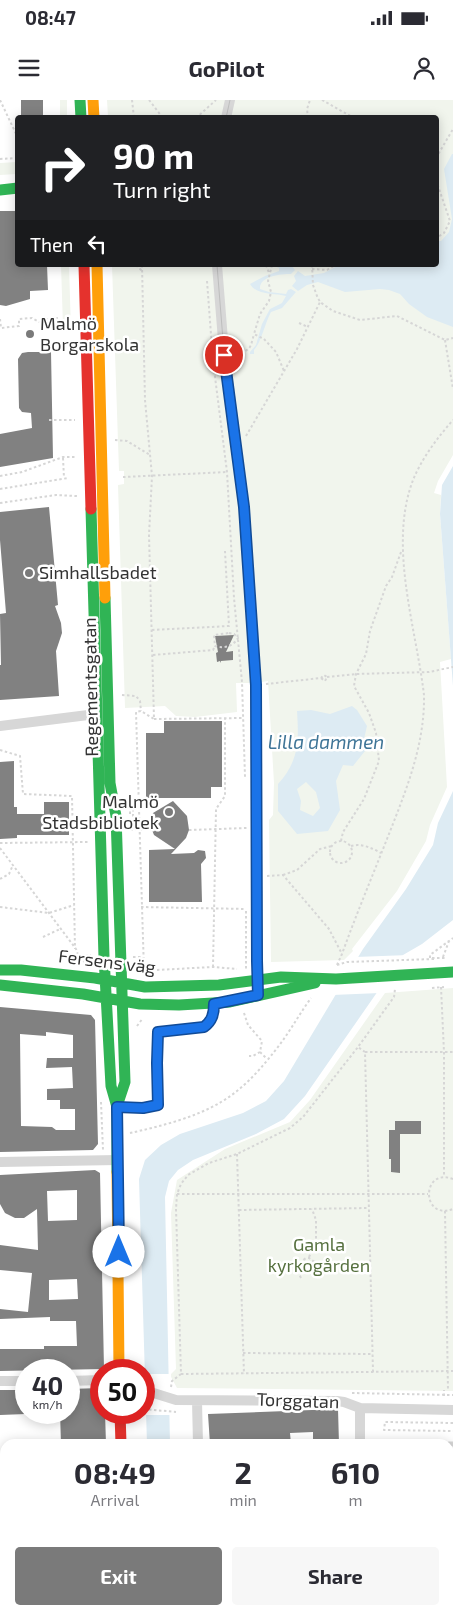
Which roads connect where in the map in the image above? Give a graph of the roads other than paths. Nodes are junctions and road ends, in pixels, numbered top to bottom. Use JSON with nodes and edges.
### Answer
{"nodes":[{"id":1,"x":80,"y":100,"type":"edge"},
{"id":2,"x":93,"y":100,"type":"edge"},
{"id":3,"x":230,"y":100,"type":"edge"},
{"id":4,"x":81,"y":115,"type":"edge"},
{"id":5,"x":94,"y":115,"type":"edge"},
{"id":6,"x":227,"y":115,"type":"edge"},
{"id":7,"x":15,"y":188,"type":"edge"},
{"id":8,"x":0,"y":190,"type":"edge"},
{"id":9,"x":84,"y":267,"type":"edge"},
{"id":10,"x":97,"y":267,"type":"edge"},
{"id":11,"x":217,"y":267,"type":"edge"},
{"id":12,"x":96,"y":714,"type":"junction"},
{"id":13,"x":0,"y":726,"type":"edge"},
{"id":14,"x":0,"y":970,"type":"edge"},
{"id":15,"x":453,"y":972,"type":"edge"},
{"id":16,"x":336,"y":978,"type":"junction"},
{"id":17,"x":258,"y":979,"type":"junction"},
{"id":18,"x":105,"y":980,"type":"junction"},
{"id":19,"x":122,"y":983,"type":"junction"},
{"id":20,"x":2,"y":986,"type":"edge"},
{"id":21,"x":258,"y":995,"type":"junction"},
{"id":22,"x":106,"y":998,"type":"junction"},
{"id":23,"x":122,"y":1001,"type":"junction"},
{"id":24,"x":214,"y":1004,"type":"junction"},
{"id":25,"x":117,"y":1107,"type":"junction"},
{"id":26,"x":118,"y":1160,"type":"junction"},
{"id":27,"x":0,"y":1162,"type":"edge"},
{"id":28,"x":120,"y":1359,"type":"edge"},
{"id":29,"x":0,"y":1381,"type":"edge"},
{"id":30,"x":15,"y":1381,"type":"edge"},
{"id":31,"x":155,"y":1393,"type":"edge"},
{"id":32,"x":197,"y":1400,"type":"junction"},
{"id":33,"x":360,"y":1408,"type":"junction"},
{"id":34,"x":453,"y":1410,"type":"edge"},
{"id":35,"x":120,"y":1424,"type":"edge"},
{"id":36,"x":121,"y":1439,"type":"edge"},
{"id":37,"x":198,"y":1439,"type":"edge"},
{"id":38,"x":360,"y":1439,"type":"edge"}],
"edges":[{"from":1,"to":4,"type":"main road"},
{"from":2,"to":5,"type":"main road"},
{"from":3,"to":6,"type":"street"},
{"from":7,"to":8,"type":"main road"},
{"from":9,"to":12,"type":"main road","name":"Regementsgatan"},
{"from":10,"to":19,"type":"main road","name":"Regementsgatan"},
{"from":11,"to":17,"type":"street"},
{"from":12,"to":13,"type":"street"},
{"from":12,"to":18,"type":"main road","name":"Regementsgatan"},
{"from":14,"to":18,"type":"main road","name":"Fersens väg"},
{"from":15,"to":16,"type":"main road"},
{"from":16,"to":17,"type":"main road","name":"Fersens väg"},
{"from":16,"to":21,"type":"main road","name":"Fersens väg"},
{"from":17,"to":19,"type":"main road","name":"Fersens väg"},
{"from":17,"to":21,"type":"street"},
{"from":18,"to":19,"type":"main road","name":"Fersens väg"},
{"from":18,"to":22,"type":"main road","name":"Regementsgatan"},
{"from":19,"to":23,"type":"main road","name":"Regementsgatan"},
{"from":20,"to":22,"type":"main road","name":"Fersens väg"},
{"from":21,"to":24,"type":"main road","name":"Fersens väg"},
{"from":22,"to":23,"type":"main road","name":"Fersens väg"},
{"from":22,"to":25,"type":"main road","name":"Regementsgatan"},
{"from":23,"to":24,"type":"main road","name":"Fersens väg"},
{"from":23,"to":25,"type":"main road","name":"Regementsgatan"},
{"from":24,"to":25,"type":"lane"},
{"from":25,"to":26,"type":"main road","name":"Regementsgatan"},
{"from":26,"to":27,"type":"street"},
{"from":26,"to":28,"type":"main road","name":"Regementsgatan"},
{"from":29,"to":30,"type":"street"},
{"from":31,"to":32,"type":"street","name":"Torggatan"},
{"from":32,"to":33,"type":"street","name":"Torggatan"},
{"from":32,"to":37,"type":"street"},
{"from":33,"to":34,"type":"street","name":"Torggatan"},
{"from":33,"to":38,"type":"street"},
{"from":35,"to":36,"type":"main road"}]}
